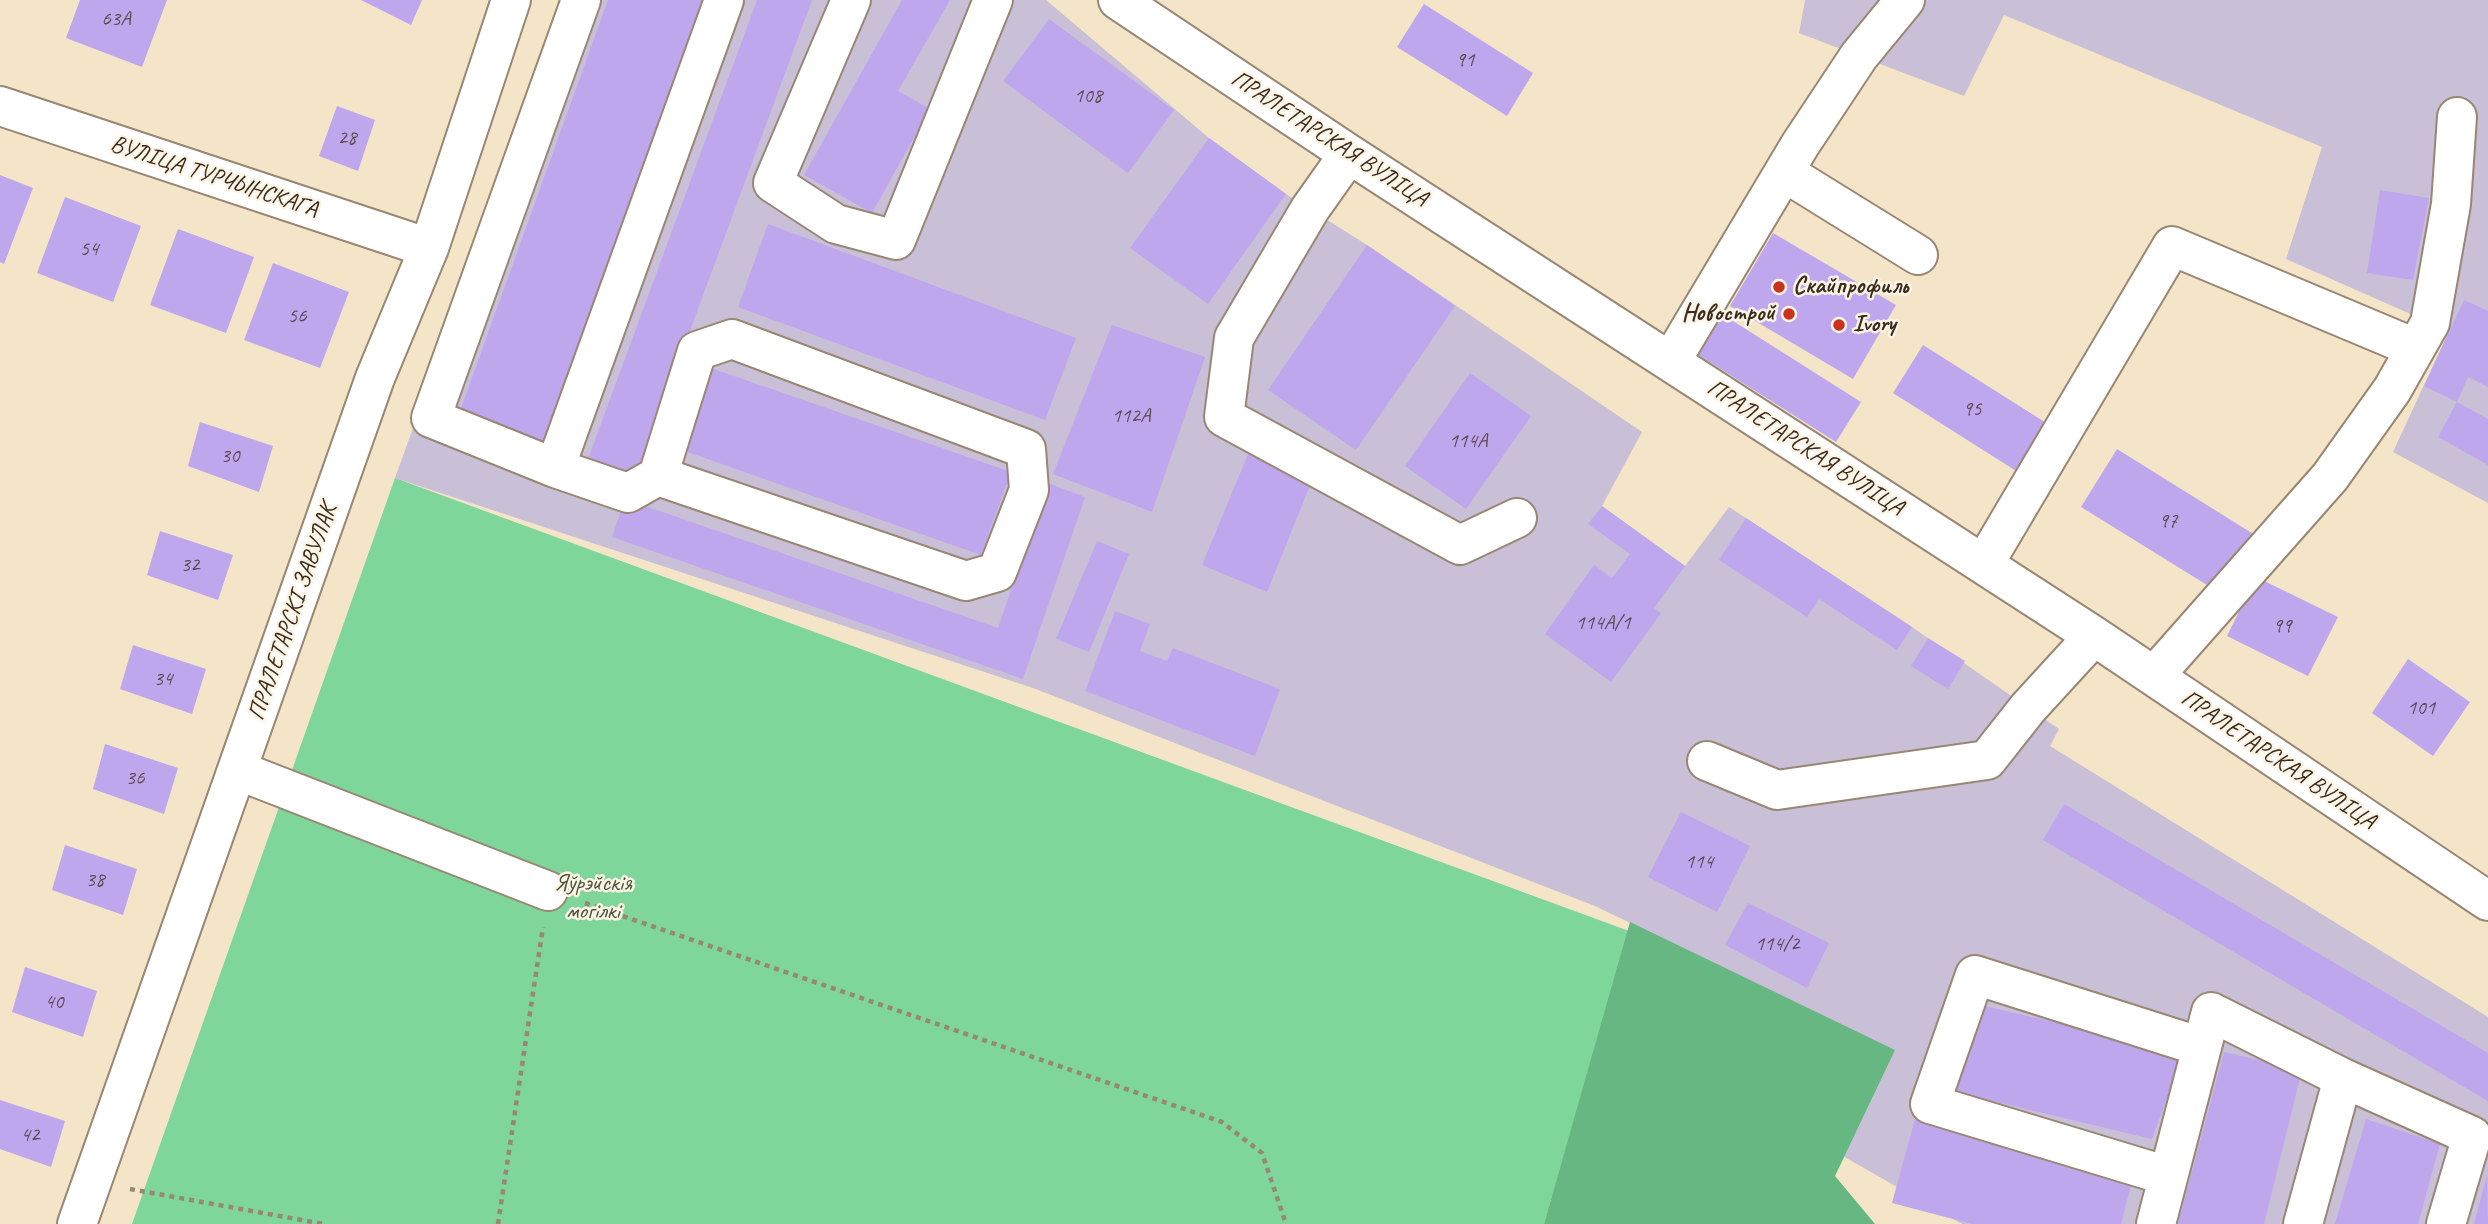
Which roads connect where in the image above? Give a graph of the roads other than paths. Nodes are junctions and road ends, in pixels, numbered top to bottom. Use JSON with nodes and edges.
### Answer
{"nodes":[{"id":1,"x":511,"y":0,"type":"edge"},
{"id":2,"x":581,"y":0,"type":"edge"},
{"id":3,"x":724,"y":0,"type":"edge"},
{"id":4,"x":851,"y":0,"type":"edge"},
{"id":5,"x":993,"y":0,"type":"edge"},
{"id":6,"x":1118,"y":0,"type":"edge"},
{"id":7,"x":1905,"y":0,"type":"edge"},
{"id":8,"x":0,"y":106,"type":"edge"},
{"id":9,"x":2457,"y":117,"type":"dead end"},
{"id":10,"x":1349,"y":154,"type":"junction"},
{"id":11,"x":1784,"y":172,"type":"junction"},
{"id":12,"x":429,"y":248,"type":"junction"},
{"id":13,"x":1918,"y":255,"type":"dead end"},
{"id":14,"x":2415,"y":348,"type":"junction"},
{"id":15,"x":1671,"y":361,"type":"junction"},
{"id":16,"x":555,"y":468,"type":"junction"},
{"id":17,"x":657,"y":476,"type":"junction"},
{"id":18,"x":1517,"y":518,"type":"dead end"},
{"id":19,"x":1984,"y":564,"type":"junction"},
{"id":20,"x":2094,"y":636,"type":"junction"},
{"id":21,"x":2154,"y":676,"type":"junction"},
{"id":22,"x":1707,"y":761,"type":"dead end"},
{"id":23,"x":237,"y":770,"type":"junction"},
{"id":24,"x":548,"y":891,"type":"road end"},
{"id":25,"x":2488,"y":901,"type":"edge"},
{"id":26,"x":2202,"y":1046,"type":"junction"},
{"id":27,"x":2343,"y":1078,"type":"junction"},
{"id":28,"x":2168,"y":1176,"type":"junction"},
{"id":29,"x":77,"y":1224,"type":"edge"},
{"id":30,"x":2156,"y":1224,"type":"edge"},
{"id":31,"x":2303,"y":1224,"type":"edge"},
{"id":32,"x":2446,"y":1224,"type":"edge"}],
"edges":[{"from":1,"to":12,"type":"street","name":"ПРАЛЕТАРСКІ ЗАВУЛАК"},
{"from":2,"to":16,"type":"street"},
{"from":3,"to":16,"type":"street"},
{"from":4,"to":5,"type":"street"},
{"from":6,"to":10,"type":"street","name":"ПРАЛЕТАРСКАЯ ВУЛІЦА"},
{"from":7,"to":11,"type":"street"},
{"from":8,"to":12,"type":"street","name":"ВУЛІЦА ТУРЧЫНСКАГА"},
{"from":9,"to":14,"type":"street"},
{"from":10,"to":15,"type":"street","name":"ПРАЛЕТАРСКАЯ ВУЛІЦА"},
{"from":10,"to":18,"type":"street"},
{"from":11,"to":13,"type":"street"},
{"from":11,"to":15,"type":"street"},
{"from":12,"to":23,"type":"street","name":"ПРАЛЕТАРСКІ ЗАВУЛАК"},
{"from":14,"to":19,"type":"street"},
{"from":14,"to":21,"type":"street"},
{"from":15,"to":19,"type":"street","name":"ПРАЛЕТАРСКАЯ ВУЛІЦА"},
{"from":16,"to":17,"type":"street"},
{"from":17,"to":17,"type":"street"},
{"from":19,"to":20,"type":"street","name":"ПРАЛЕТАРСКАЯ ВУЛІЦА"},
{"from":20,"to":21,"type":"street","name":"ПРАЛЕТАРСКАЯ ВУЛІЦА"},
{"from":20,"to":22,"type":"street"},
{"from":21,"to":25,"type":"street","name":"ПРАЛЕТАРСКАЯ ВУЛІЦА"},
{"from":23,"to":24,"type":"street"},
{"from":23,"to":29,"type":"street","name":"ПРАЛЕТАРСКІ ЗАВУЛАК"},
{"from":26,"to":27,"type":"street"},
{"from":26,"to":28,"type":"street"},
{"from":26,"to":28,"type":"street"},
{"from":27,"to":31,"type":"street"},
{"from":27,"to":32,"type":"street"},
{"from":28,"to":30,"type":"street"}]}
